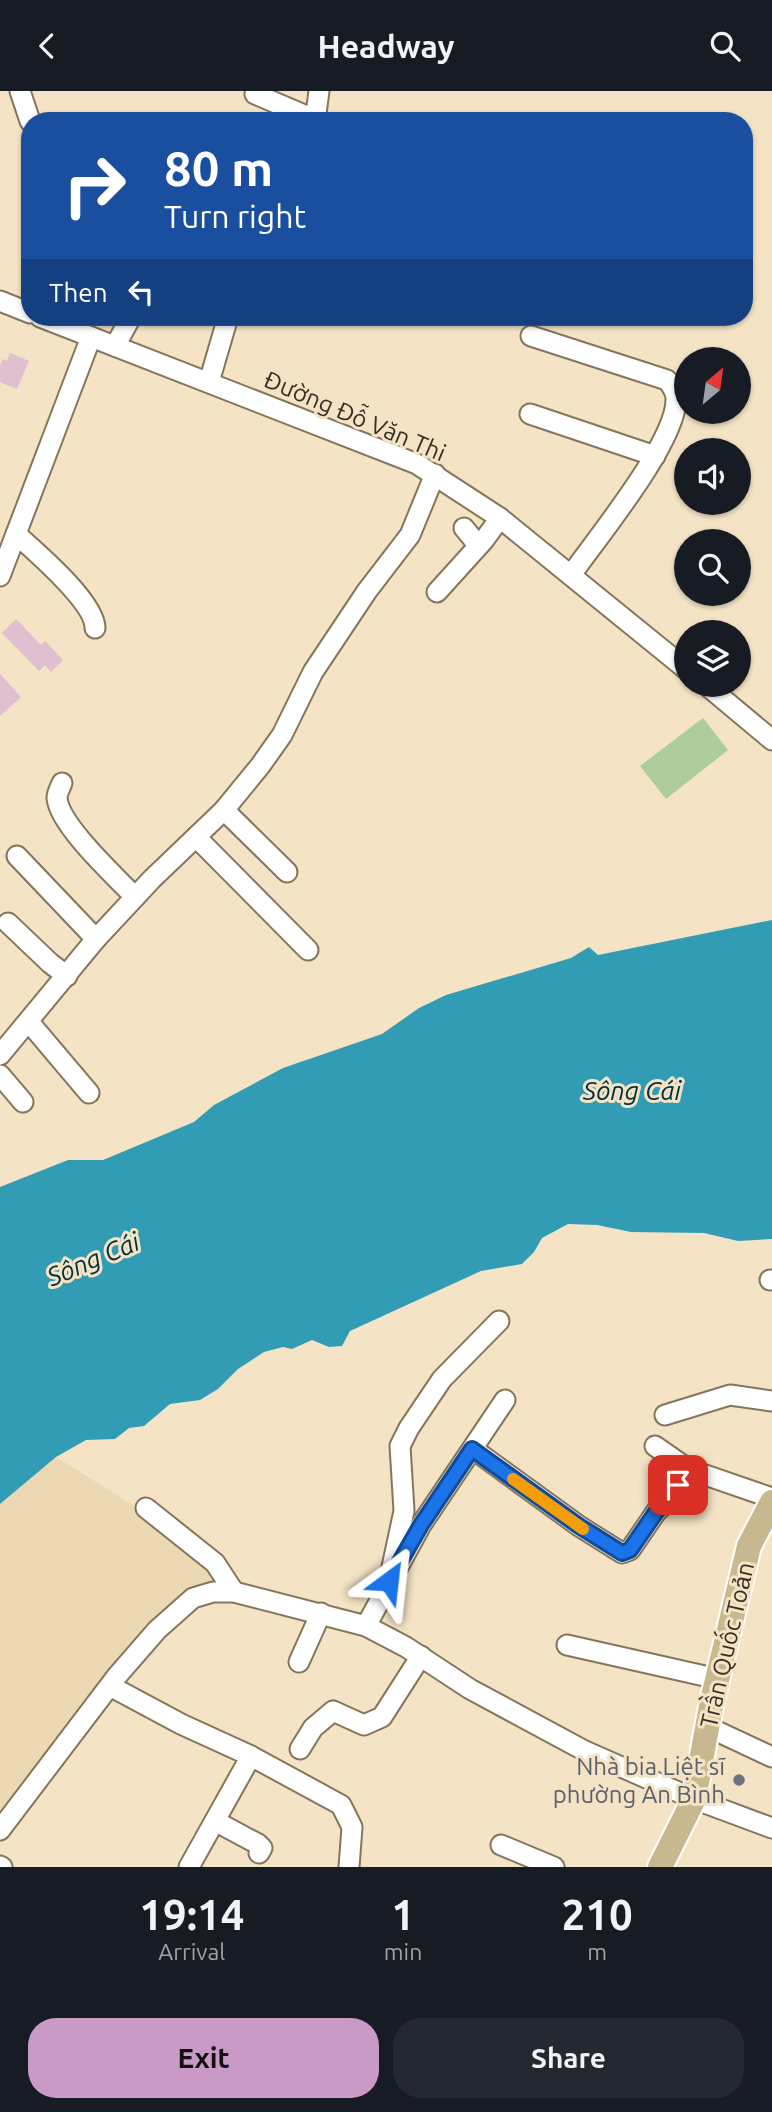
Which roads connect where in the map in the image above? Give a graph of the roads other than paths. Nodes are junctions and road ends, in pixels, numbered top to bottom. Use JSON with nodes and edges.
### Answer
{"nodes":[{"id":1,"x":20,"y":91,"type":"edge"},
{"id":2,"x":318,"y":91,"type":"edge"},
{"id":3,"x":255,"y":94,"type":"dead end"},
{"id":4,"x":27,"y":112,"type":"edge"},
{"id":5,"x":297,"y":112,"type":"edge"},
{"id":6,"x":316,"y":112,"type":"edge"},
{"id":7,"x":0,"y":301,"type":"edge"},
{"id":8,"x":21,"y":309,"type":"edge"},
{"id":9,"x":67,"y":326,"type":"edge"},
{"id":10,"x":126,"y":326,"type":"edge"},
{"id":11,"x":225,"y":326,"type":"edge"},
{"id":12,"x":531,"y":336,"type":"dead end"},
{"id":13,"x":91,"y":337,"type":"junction"},
{"id":14,"x":116,"y":346,"type":"junction"},
{"id":15,"x":209,"y":382,"type":"junction"},
{"id":16,"x":530,"y":414,"type":"dead end"},
{"id":17,"x":655,"y":456,"type":"junction"},
{"id":18,"x":435,"y":474,"type":"junction"},
{"id":19,"x":500,"y":518,"type":"junction"},
{"id":20,"x":464,"y":528,"type":"dead end"},
{"id":21,"x":16,"y":534,"type":"junction"},
{"id":22,"x":478,"y":545,"type":"junction"},
{"id":23,"x":571,"y":575,"type":"junction"},
{"id":24,"x":0,"y":576,"type":"edge"},
{"id":25,"x":437,"y":592,"type":"dead end"},
{"id":26,"x":95,"y":628,"type":"dead end"},
{"id":27,"x":674,"y":659,"type":"edge"},
{"id":28,"x":723,"y":697,"type":"edge"},
{"id":29,"x":767,"y":729,"type":"edge"},
{"id":30,"x":62,"y":783,"type":"dead end"},
{"id":31,"x":224,"y":810,"type":"junction"},
{"id":32,"x":196,"y":837,"type":"junction"},
{"id":33,"x":17,"y":856,"type":"dead end"},
{"id":34,"x":287,"y":872,"type":"dead end"},
{"id":35,"x":135,"y":897,"type":"junction"},
{"id":36,"x":8,"y":923,"type":"dead end"},
{"id":37,"x":96,"y":939,"type":"junction"},
{"id":38,"x":308,"y":950,"type":"dead end"},
{"id":39,"x":67,"y":976,"type":"junction"},
{"id":40,"x":29,"y":1021,"type":"junction"},
{"id":41,"x":0,"y":1055,"type":"edge"},
{"id":42,"x":0,"y":1075,"type":"edge"},
{"id":43,"x":89,"y":1093,"type":"dead end"},
{"id":44,"x":23,"y":1102,"type":"dead end"},
{"id":45,"x":499,"y":1321,"type":"dead end"},
{"id":46,"x":505,"y":1400,"type":"dead end"},
{"id":47,"x":772,"y":1401,"type":"edge"},
{"id":48,"x":665,"y":1415,"type":"dead end"},
{"id":49,"x":655,"y":1447,"type":"dead end"},
{"id":50,"x":472,"y":1449,"type":"junction"},
{"id":51,"x":688,"y":1469,"type":"junction"},
{"id":52,"x":772,"y":1500,"type":"edge"},
{"id":53,"x":146,"y":1508,"type":"dead end"},
{"id":54,"x":389,"y":1581,"type":"junction"},
{"id":55,"x":234,"y":1592,"type":"junction"},
{"id":56,"x":321,"y":1613,"type":"junction"},
{"id":57,"x":366,"y":1626,"type":"junction"},
{"id":58,"x":567,"y":1645,"type":"dead end"},
{"id":59,"x":421,"y":1656,"type":"junction"},
{"id":60,"x":299,"y":1662,"type":"dead end"},
{"id":61,"x":718,"y":1679,"type":"junction"},
{"id":62,"x":110,"y":1686,"type":"junction"},
{"id":63,"x":708,"y":1727,"type":"junction"},
{"id":64,"x":300,"y":1749,"type":"dead end"},
{"id":65,"x":251,"y":1756,"type":"junction"},
{"id":66,"x":772,"y":1758,"type":"edge"},
{"id":67,"x":694,"y":1799,"type":"junction"},
{"id":68,"x":215,"y":1821,"type":"junction"},
{"id":69,"x":772,"y":1828,"type":"edge"},
{"id":70,"x":0,"y":1830,"type":"edge"},
{"id":71,"x":501,"y":1845,"type":"dead end"},
{"id":72,"x":259,"y":1853,"type":"dead end"},
{"id":73,"x":189,"y":1867,"type":"edge"},
{"id":74,"x":349,"y":1867,"type":"edge"},
{"id":75,"x":554,"y":1867,"type":"edge"},
{"id":76,"x":660,"y":1867,"type":"edge"}],
"edges":[{"from":1,"to":4,"type":"street"},
{"from":2,"to":6,"type":"street"},
{"from":3,"to":5,"type":"street"},
{"from":7,"to":8,"type":"street"},
{"from":9,"to":13,"type":"street","name":"Đường Đỗ Văn Thi"},
{"from":10,"to":14,"type":"street"},
{"from":11,"to":15,"type":"street"},
{"from":12,"to":17,"type":"street"},
{"from":13,"to":14,"type":"street","name":"Đường Đỗ Văn Thi"},
{"from":13,"to":21,"type":"street"},
{"from":14,"to":15,"type":"street","name":"Đường Đỗ Văn Thi"},
{"from":15,"to":18,"type":"street","name":"Đường Đỗ Văn Thi"},
{"from":16,"to":17,"type":"street"},
{"from":17,"to":23,"type":"street"},
{"from":18,"to":19,"type":"street","name":"Đường Đỗ Văn Thi"},
{"from":18,"to":31,"type":"street"},
{"from":19,"to":22,"type":"street"},
{"from":19,"to":23,"type":"street","name":"Đường Đỗ Văn Thi"},
{"from":20,"to":22,"type":"street"},
{"from":21,"to":24,"type":"street"},
{"from":21,"to":26,"type":"street"},
{"from":22,"to":25,"type":"street"},
{"from":23,"to":27,"type":"street","name":"Đường Đỗ Văn Thi"},
{"from":28,"to":29,"type":"street"},
{"from":30,"to":35,"type":"street"},
{"from":31,"to":32,"type":"street"},
{"from":31,"to":34,"type":"street"},
{"from":32,"to":35,"type":"street"},
{"from":32,"to":38,"type":"street"},
{"from":33,"to":37,"type":"street"},
{"from":35,"to":37,"type":"street"},
{"from":36,"to":39,"type":"street"},
{"from":37,"to":39,"type":"street"},
{"from":39,"to":40,"type":"street"},
{"from":40,"to":41,"type":"street"},
{"from":40,"to":43,"type":"street"},
{"from":42,"to":44,"type":"street"},
{"from":45,"to":54,"type":"street"},
{"from":46,"to":50,"type":"street"},
{"from":47,"to":48,"type":"street"},
{"from":49,"to":51,"type":"street"},
{"from":50,"to":51,"type":"street"},
{"from":50,"to":54,"type":"street"},
{"from":51,"to":52,"type":"street"},
{"from":52,"to":61,"type":"main road","name":"Trần Quốc Toản"},
{"from":53,"to":55,"type":"street"},
{"from":54,"to":57,"type":"street"},
{"from":55,"to":56,"type":"street"},
{"from":55,"to":62,"type":"street"},
{"from":56,"to":57,"type":"street"},
{"from":56,"to":60,"type":"street"},
{"from":57,"to":59,"type":"street"},
{"from":58,"to":61,"type":"street"},
{"from":59,"to":64,"type":"street"},
{"from":59,"to":67,"type":"street"},
{"from":61,"to":63,"type":"main road","name":"Trần Quốc Toản"},
{"from":62,"to":65,"type":"street"},
{"from":62,"to":70,"type":"street"},
{"from":63,"to":66,"type":"street"},
{"from":63,"to":67,"type":"main road","name":"Trần Quốc Toản"},
{"from":65,"to":68,"type":"street"},
{"from":65,"to":74,"type":"street"},
{"from":67,"to":69,"type":"street"},
{"from":67,"to":76,"type":"main road","name":"Trần Quốc Toản"},
{"from":68,"to":72,"type":"street"},
{"from":68,"to":73,"type":"street"},
{"from":71,"to":75,"type":"street"}]}
